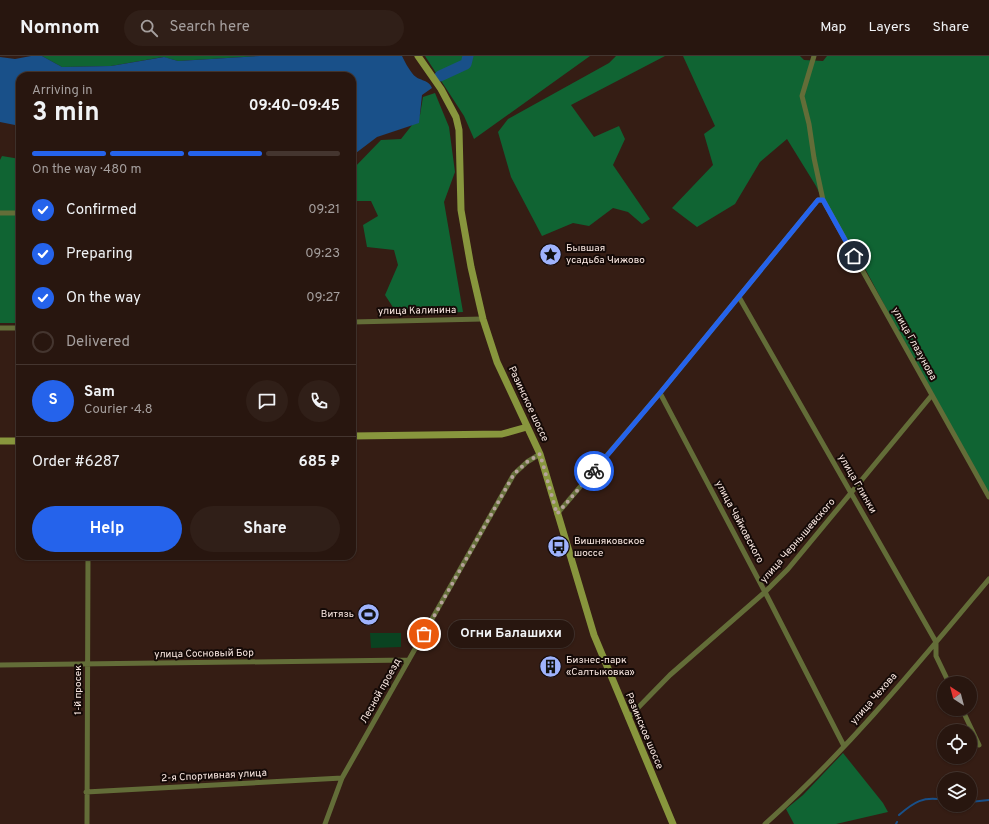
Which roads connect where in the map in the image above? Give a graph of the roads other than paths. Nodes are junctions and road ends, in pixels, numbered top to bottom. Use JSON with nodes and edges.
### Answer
{"nodes":[{"id":1,"x":418,"y":56,"type":"edge"},
{"id":2,"x":814,"y":56,"type":"edge"},
{"id":3,"x":823,"y":200,"type":"junction"},
{"id":4,"x":0,"y":213,"type":"edge"},
{"id":5,"x":16,"y":213,"type":"edge"},
{"id":6,"x":739,"y":297,"type":"junction"},
{"id":7,"x":483,"y":319,"type":"junction"},
{"id":8,"x":356,"y":322,"type":"edge"},
{"id":9,"x":0,"y":328,"type":"edge"},
{"id":10,"x":16,"y":328,"type":"edge"},
{"id":11,"x":660,"y":393,"type":"junction"},
{"id":12,"x":932,"y":395,"type":"junction"},
{"id":13,"x":527,"y":427,"type":"junction"},
{"id":14,"x":356,"y":436,"type":"edge"},
{"id":15,"x":0,"y":441,"type":"edge"},
{"id":16,"x":16,"y":441,"type":"edge"},
{"id":17,"x":540,"y":454,"type":"junction"},
{"id":18,"x":852,"y":492,"type":"junction"},
{"id":19,"x":989,"y":497,"type":"edge"},
{"id":20,"x":557,"y":514,"type":"junction"},
{"id":21,"x":88,"y":560,"type":"edge"},
{"id":22,"x":989,"y":580,"type":"edge"},
{"id":23,"x":765,"y":592,"type":"junction"},
{"id":24,"x":936,"y":642,"type":"junction"},
{"id":25,"x":409,"y":660,"type":"junction"},
{"id":26,"x":87,"y":664,"type":"junction"},
{"id":27,"x":0,"y":665,"type":"edge"},
{"id":28,"x":946,"y":676,"type":"edge"},
{"id":29,"x":965,"y":716,"type":"edge"},
{"id":30,"x":628,"y":718,"type":"junction"},
{"id":31,"x":979,"y":745,"type":"dead end"},
{"id":32,"x":844,"y":746,"type":"junction"},
{"id":33,"x":342,"y":778,"type":"junction"},
{"id":34,"x":86,"y":792,"type":"junction"},
{"id":35,"x":87,"y":824,"type":"edge"},
{"id":36,"x":325,"y":824,"type":"edge"},
{"id":37,"x":673,"y":824,"type":"edge"},
{"id":38,"x":765,"y":824,"type":"edge"}],
"edges":[{"from":1,"to":7,"type":"main road","name":"Разинское шоссе"},
{"from":2,"to":3,"type":"street","name":"улица Глазунова"},
{"from":3,"to":6,"type":"street"},
{"from":3,"to":12,"type":"street","name":"улица Глазунова"},
{"from":4,"to":5,"type":"street"},
{"from":6,"to":11,"type":"street"},
{"from":6,"to":18,"type":"street","name":"улица Глинки"},
{"from":7,"to":8,"type":"street","name":"улица Калинина"},
{"from":7,"to":13,"type":"main road","name":"Разинское шоссе"},
{"from":9,"to":10,"type":"street"},
{"from":11,"to":20,"type":"street"},
{"from":11,"to":23,"type":"street","name":"улица Чайковского"},
{"from":12,"to":18,"type":"street","name":"улица Чернышевского"},
{"from":12,"to":19,"type":"street","name":"улица Глазунова"},
{"from":13,"to":14,"type":"main road"},
{"from":13,"to":17,"type":"main road","name":"Разинское шоссе"},
{"from":15,"to":16,"type":"main road"},
{"from":17,"to":20,"type":"main road","name":"Разинское шоссе"},
{"from":17,"to":25,"type":"street","name":"Лесной проезд"},
{"from":18,"to":23,"type":"street","name":"улица Чернышевского"},
{"from":18,"to":24,"type":"street","name":"улица Глинки"},
{"from":20,"to":30,"type":"main road","name":"Разинское шоссе"},
{"from":21,"to":26,"type":"street","name":"1-й просек"},
{"from":22,"to":24,"type":"street","name":"улица Чехова"},
{"from":23,"to":30,"type":"street","name":"улица Чернышевского"},
{"from":23,"to":32,"type":"street","name":"улица Чайковского"},
{"from":24,"to":28,"type":"street","name":"улица Глинки"},
{"from":24,"to":32,"type":"street","name":"улица Чехова"},
{"from":25,"to":26,"type":"street","name":"улица Сосновый Бор"},
{"from":25,"to":33,"type":"street","name":"Лесной проезд"},
{"from":26,"to":27,"type":"street","name":"улица Сосновый Бор"},
{"from":26,"to":34,"type":"street","name":"1-й просек"},
{"from":29,"to":31,"type":"street"},
{"from":30,"to":37,"type":"main road","name":"Разинское шоссе"},
{"from":32,"to":38,"type":"street","name":"улица Чехова"},
{"from":33,"to":34,"type":"street","name":"2-я Спортивная улица"},
{"from":33,"to":36,"type":"street","name":"Лесной проезд"},
{"from":34,"to":35,"type":"street","name":"1-й просек"}]}
